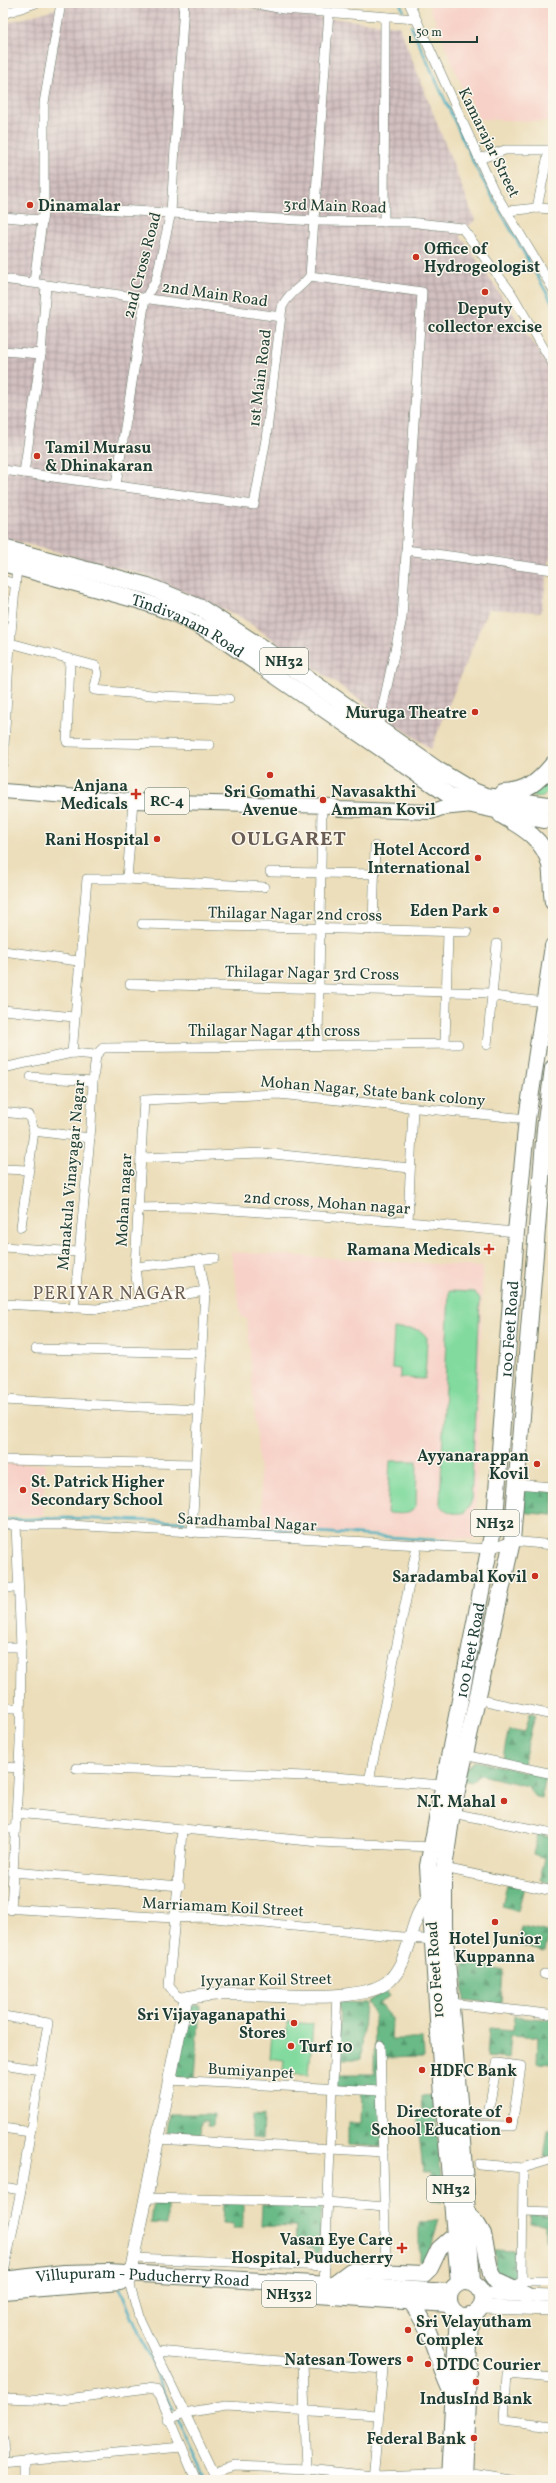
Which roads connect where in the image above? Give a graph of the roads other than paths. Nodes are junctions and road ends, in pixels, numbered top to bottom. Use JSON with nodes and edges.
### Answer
{"nodes":[{"id":1,"x":36,"y":3,"type":"edge"},
{"id":2,"x":61,"y":3,"type":"edge"},
{"id":3,"x":184,"y":3,"type":"edge"},
{"id":4,"x":252,"y":3,"type":"edge"},
{"id":5,"x":409,"y":3,"type":"edge"},
{"id":6,"x":329,"y":12,"type":"junction"},
{"id":7,"x":3,"y":14,"type":"edge"},
{"id":8,"x":385,"y":17,"type":"junction"},
{"id":9,"x":416,"y":19,"type":"junction"},
{"id":10,"x":551,"y":150,"type":"edge"},
{"id":11,"x":480,"y":159,"type":"junction"},
{"id":12,"x":44,"y":206,"type":"junction"},
{"id":13,"x":537,"y":208,"type":"junction"},
{"id":14,"x":553,"y":209,"type":"edge"},
{"id":15,"x":506,"y":211,"type":"junction"},
{"id":16,"x":171,"y":212,"type":"junction"},
{"id":17,"x":3,"y":217,"type":"edge"},
{"id":18,"x":41,"y":220,"type":"junction"},
{"id":19,"x":316,"y":221,"type":"junction"},
{"id":20,"x":384,"y":222,"type":"junction"},
{"id":21,"x":310,"y":276,"type":"junction"},
{"id":22,"x":3,"y":279,"type":"edge"},
{"id":23,"x":34,"y":282,"type":"junction"},
{"id":24,"x":46,"y":286,"type":"junction"},
{"id":25,"x":553,"y":289,"type":"edge"},
{"id":26,"x":145,"y":299,"type":"junction"},
{"id":27,"x":281,"y":317,"type":"junction"},
{"id":28,"x":3,"y":351,"type":"edge"},
{"id":29,"x":41,"y":354,"type":"junction"},
{"id":30,"x":553,"y":364,"type":"edge"},
{"id":31,"x":3,"y":470,"type":"edge"},
{"id":32,"x":24,"y":473,"type":"junction"},
{"id":33,"x":116,"y":485,"type":"junction"},
{"id":34,"x":3,"y":548,"type":"edge"},
{"id":35,"x":406,"y":550,"type":"junction"},
{"id":36,"x":10,"y":565,"type":"edge"},
{"id":37,"x":553,"y":570,"type":"edge"},
{"id":38,"x":3,"y":580,"type":"edge"},
{"id":39,"x":15,"y":584,"type":"junction"},
{"id":40,"x":6,"y":642,"type":"edge"},
{"id":41,"x":70,"y":659,"type":"junction"},
{"id":42,"x":5,"y":672,"type":"edge"},
{"id":43,"x":229,"y":699,"type":"dead end"},
{"id":44,"x":4,"y":719,"type":"edge"},
{"id":45,"x":378,"y":728,"type":"junction"},
{"id":46,"x":210,"y":745,"type":"dead end"},
{"id":47,"x":3,"y":763,"type":"edge"},
{"id":48,"x":553,"y":764,"type":"edge"},
{"id":49,"x":3,"y":791,"type":"edge"},
{"id":50,"x":481,"y":800,"type":"junction"},
{"id":51,"x":133,"y":801,"type":"junction"},
{"id":52,"x":551,"y":803,"type":"edge"},
{"id":53,"x":327,"y":805,"type":"junction"},
{"id":54,"x":548,"y":826,"type":"edge"},
{"id":55,"x":375,"y":846,"type":"dead end"},
{"id":56,"x":270,"y":872,"type":"dead end"},
{"id":57,"x":322,"y":873,"type":"junction"},
{"id":58,"x":375,"y":874,"type":"junction"},
{"id":59,"x":127,"y":879,"type":"junction"},
{"id":60,"x":264,"y":887,"type":"dead end"},
{"id":61,"x":553,"y":902,"type":"edge"},
{"id":62,"x":142,"y":924,"type":"dead end"},
{"id":63,"x":320,"y":929,"type":"junction"},
{"id":64,"x":373,"y":930,"type":"junction"},
{"id":65,"x":448,"y":932,"type":"junction"},
{"id":66,"x":467,"y":932,"type":"dead end"},
{"id":67,"x":497,"y":944,"type":"dead end"},
{"id":68,"x":553,"y":946,"type":"edge"},
{"id":69,"x":3,"y":951,"type":"edge"},
{"id":70,"x":78,"y":961,"type":"junction"},
{"id":71,"x":130,"y":984,"type":"dead end"},
{"id":72,"x":319,"y":987,"type":"junction"},
{"id":73,"x":447,"y":990,"type":"junction"},
{"id":74,"x":492,"y":994,"type":"junction"},
{"id":75,"x":545,"y":1002,"type":"junction"},
{"id":76,"x":3,"y":1010,"type":"edge"},
{"id":77,"x":74,"y":1018,"type":"junction"},
{"id":78,"x":445,"y":1044,"type":"junction"},
{"id":79,"x":458,"y":1044,"type":"dead end"},
{"id":80,"x":318,"y":1045,"type":"junction"},
{"id":81,"x":487,"y":1045,"type":"dead end"},
{"id":82,"x":72,"y":1053,"type":"junction"},
{"id":83,"x":96,"y":1055,"type":"junction"},
{"id":84,"x":3,"y":1068,"type":"edge"},
{"id":85,"x":553,"y":1068,"type":"edge"},
{"id":86,"x":31,"y":1077,"type":"dead end"},
{"id":87,"x":93,"y":1081,"type":"junction"},
{"id":88,"x":144,"y":1100,"type":"joint"},
{"id":89,"x":413,"y":1108,"type":"junction"},
{"id":90,"x":3,"y":1112,"type":"edge"},
{"id":91,"x":528,"y":1119,"type":"junction"},
{"id":92,"x":549,"y":1129,"type":"edge"},
{"id":93,"x":34,"y":1132,"type":"junction"},
{"id":94,"x":90,"y":1138,"type":"junction"},
{"id":95,"x":141,"y":1158,"type":"junction"},
{"id":96,"x":410,"y":1168,"type":"junction"},
{"id":97,"x":3,"y":1169,"type":"edge"},
{"id":98,"x":28,"y":1170,"type":"junction"},
{"id":99,"x":137,"y":1208,"type":"junction"},
{"id":100,"x":408,"y":1222,"type":"junction"},
{"id":101,"x":21,"y":1227,"type":"dead end"},
{"id":102,"x":516,"y":1232,"type":"junction"},
{"id":103,"x":3,"y":1247,"type":"edge"},
{"id":104,"x":78,"y":1252,"type":"junction"},
{"id":105,"x":215,"y":1258,"type":"dead end"},
{"id":106,"x":199,"y":1260,"type":"junction"},
{"id":107,"x":135,"y":1267,"type":"junction"},
{"id":108,"x":205,"y":1291,"type":"junction"},
{"id":109,"x":138,"y":1302,"type":"junction"},
{"id":110,"x":3,"y":1304,"type":"edge"},
{"id":111,"x":74,"y":1308,"type":"junction"},
{"id":112,"x":36,"y":1349,"type":"dead end"},
{"id":113,"x":202,"y":1353,"type":"junction"},
{"id":114,"x":3,"y":1400,"type":"edge"},
{"id":115,"x":199,"y":1410,"type":"junction"},
{"id":116,"x":3,"y":1460,"type":"edge"},
{"id":117,"x":196,"y":1464,"type":"junction"},
{"id":118,"x":516,"y":1484,"type":"junction"},
{"id":119,"x":553,"y":1487,"type":"edge"},
{"id":120,"x":16,"y":1524,"type":"junction"},
{"id":121,"x":3,"y":1525,"type":"edge"},
{"id":122,"x":192,"y":1533,"type":"junction"},
{"id":123,"x":512,"y":1541,"type":"junction"},
{"id":124,"x":553,"y":1545,"type":"edge"},
{"id":125,"x":416,"y":1546,"type":"junction"},
{"id":126,"x":490,"y":1549,"type":"junction"},
{"id":127,"x":3,"y":1588,"type":"edge"},
{"id":128,"x":17,"y":1588,"type":"junction"},
{"id":129,"x":3,"y":1647,"type":"edge"},
{"id":130,"x":21,"y":1647,"type":"junction"},
{"id":131,"x":476,"y":1699,"type":"junction"},
{"id":132,"x":3,"y":1708,"type":"edge"},
{"id":133,"x":19,"y":1708,"type":"junction"},
{"id":134,"x":553,"y":1715,"type":"edge"},
{"id":135,"x":464,"y":1755,"type":"junction"},
{"id":136,"x":3,"y":1767,"type":"edge"},
{"id":137,"x":19,"y":1768,"type":"junction"},
{"id":138,"x":76,"y":1768,"type":"dead end"},
{"id":139,"x":553,"y":1774,"type":"edge"},
{"id":140,"x":369,"y":1781,"type":"junction"},
{"id":141,"x":443,"y":1785,"type":"junction"},
{"id":142,"x":16,"y":1813,"type":"junction"},
{"id":143,"x":452,"y":1813,"type":"junction"},
{"id":144,"x":3,"y":1829,"type":"edge"},
{"id":145,"x":15,"y":1829,"type":"junction"},
{"id":146,"x":182,"y":1829,"type":"junction"},
{"id":147,"x":553,"y":1833,"type":"edge"},
{"id":148,"x":431,"y":1848,"type":"junction"},
{"id":149,"x":444,"y":1868,"type":"junction"},
{"id":150,"x":13,"y":1872,"type":"junction"},
{"id":151,"x":180,"y":1886,"type":"junction"},
{"id":152,"x":553,"y":1891,"type":"edge"},
{"id":153,"x":429,"y":1899,"type":"junction"},
{"id":154,"x":7,"y":1909,"type":"edge"},
{"id":155,"x":174,"y":1918,"type":"junction"},
{"id":156,"x":412,"y":1939,"type":"junction"},
{"id":157,"x":432,"y":1940,"type":"junction"},
{"id":158,"x":337,"y":1995,"type":"junction"},
{"id":159,"x":186,"y":1998,"type":"junction"},
{"id":160,"x":450,"y":2003,"type":"junction"},
{"id":161,"x":548,"y":2014,"type":"dead end"},
{"id":162,"x":3,"y":2016,"type":"edge"},
{"id":163,"x":380,"y":2046,"type":"dead end"},
{"id":164,"x":3,"y":2064,"type":"edge"},
{"id":165,"x":40,"y":2070,"type":"junction"},
{"id":166,"x":168,"y":2080,"type":"junction"},
{"id":167,"x":332,"y":2090,"type":"junction"},
{"id":168,"x":380,"y":2091,"type":"junction"},
{"id":169,"x":461,"y":2119,"type":"junction"},
{"id":170,"x":3,"y":2128,"type":"edge"},
{"id":171,"x":30,"y":2132,"type":"junction"},
{"id":172,"x":157,"y":2139,"type":"junction"},
{"id":173,"x":332,"y":2149,"type":"junction"},
{"id":174,"x":383,"y":2152,"type":"junction"},
{"id":175,"x":553,"y":2159,"type":"edge"},
{"id":176,"x":479,"y":2164,"type":"dead end"},
{"id":177,"x":523,"y":2168,"type":"junction"},
{"id":178,"x":3,"y":2186,"type":"edge"},
{"id":179,"x":21,"y":2190,"type":"junction"},
{"id":180,"x":147,"y":2198,"type":"junction"},
{"id":181,"x":326,"y":2202,"type":"junction"},
{"id":182,"x":384,"y":2206,"type":"junction"},
{"id":183,"x":465,"y":2212,"type":"junction"},
{"id":184,"x":524,"y":2212,"type":"junction"},
{"id":185,"x":553,"y":2212,"type":"edge"},
{"id":186,"x":455,"y":2235,"type":"junction"},
{"id":187,"x":7,"y":2247,"type":"edge"},
{"id":188,"x":133,"y":2258,"type":"junction"},
{"id":189,"x":325,"y":2266,"type":"junction"},
{"id":190,"x":386,"y":2272,"type":"junction"},
{"id":191,"x":3,"y":2277,"type":"edge"},
{"id":192,"x":130,"y":2278,"type":"junction"},
{"id":193,"x":3,"y":2280,"type":"edge"},
{"id":194,"x":553,"y":2281,"type":"edge"},
{"id":195,"x":328,"y":2285,"type":"junction"},
{"id":196,"x":520,"y":2288,"type":"junction"},
{"id":197,"x":3,"y":2291,"type":"edge"},
{"id":198,"x":553,"y":2296,"type":"edge"},
{"id":199,"x":465,"y":2299,"type":"junction"},
{"id":200,"x":410,"y":2302,"type":"junction"},
{"id":201,"x":553,"y":2309,"type":"edge"},
{"id":202,"x":155,"y":2351,"type":"junction"},
{"id":203,"x":303,"y":2363,"type":"junction"},
{"id":204,"x":553,"y":2378,"type":"edge"},
{"id":205,"x":3,"y":2398,"type":"edge"},
{"id":206,"x":454,"y":2398,"type":"junction"},
{"id":207,"x":305,"y":2410,"type":"junction"},
{"id":208,"x":184,"y":2413,"type":"junction"},
{"id":209,"x":378,"y":2415,"type":"junction"},
{"id":210,"x":168,"y":2420,"type":"junction"},
{"id":211,"x":553,"y":2426,"type":"edge"},
{"id":212,"x":3,"y":2440,"type":"edge"},
{"id":213,"x":182,"y":2447,"type":"junction"},
{"id":214,"x":26,"y":2461,"type":"junction"},
{"id":215,"x":3,"y":2463,"type":"edge"},
{"id":216,"x":307,"y":2469,"type":"junction"},
{"id":217,"x":215,"y":2476,"type":"edge"},
{"id":218,"x":457,"y":2477,"type":"edge"},
{"id":219,"x":373,"y":2478,"type":"edge"},
{"id":220,"x":26,"y":2480,"type":"edge"},
{"id":221,"x":196,"y":2480,"type":"edge"},
{"id":222,"x":512,"y":2480,"type":"edge"}],
"edges":[{"from":1,"to":7,"type":"street"},
{"from":2,"to":12,"type":"street"},
{"from":3,"to":16,"type":"street","name":"2nd Cross Road"},
{"from":4,"to":6,"type":"street"},
{"from":5,"to":9,"type":"street","name":"Kamarajar Street"},
{"from":6,"to":8,"type":"street"},
{"from":6,"to":19,"type":"street"},
{"from":8,"to":9,"type":"street"},
{"from":8,"to":20,"type":"street"},
{"from":9,"to":11,"type":"street","name":"Kamarajar Street"},
{"from":10,"to":11,"type":"street"},
{"from":10,"to":13,"type":"street"},
{"from":11,"to":15,"type":"street","name":"Kamarajar Street"},
{"from":12,"to":16,"type":"street","name":"3rd Main Road"},
{"from":12,"to":18,"type":"street"},
{"from":13,"to":14,"type":"street"},
{"from":13,"to":15,"type":"street"},
{"from":15,"to":25,"type":"street","name":"Kamarajar Street"},
{"from":16,"to":19,"type":"street","name":"3rd Main Road"},
{"from":16,"to":26,"type":"street","name":"2nd Cross Road"},
{"from":17,"to":18,"type":"street"},
{"from":18,"to":23,"type":"street"},
{"from":19,"to":20,"type":"street","name":"3rd Main Road"},
{"from":19,"to":21,"type":"street"},
{"from":20,"to":30,"type":"street","name":"3rd Main Road"},
{"from":21,"to":27,"type":"street","name":"1st Main Road"},
{"from":21,"to":35,"type":"street"},
{"from":22,"to":23,"type":"street","name":"2nd Main Road"},
{"from":23,"to":24,"type":"street","name":"2nd Main Road"},
{"from":24,"to":26,"type":"street","name":"2nd Main Road"},
{"from":24,"to":29,"type":"street"},
{"from":26,"to":27,"type":"street","name":"2nd Main Road"},
{"from":26,"to":33,"type":"street","name":"2nd Cross Road"},
{"from":27,"to":33,"type":"street","name":"1st Main Road"},
{"from":28,"to":29,"type":"street"},
{"from":29,"to":32,"type":"street"},
{"from":31,"to":32,"type":"street","name":"1st Main Road"},
{"from":32,"to":33,"type":"street","name":"1st Main Road"},
{"from":34,"to":45,"type":"highway","number":"NH32"},
{"from":35,"to":37,"type":"street"},
{"from":35,"to":45,"type":"street"},
{"from":36,"to":39,"type":"street"},
{"from":36,"to":50,"type":"highway","name":"Tindivanam Road","number":"NH32"},
{"from":38,"to":39,"type":"street"},
{"from":39,"to":40,"type":"street"},
{"from":40,"to":41,"type":"street"},
{"from":40,"to":42,"type":"street"},
{"from":41,"to":43,"type":"street"},
{"from":41,"to":46,"type":"street"},
{"from":42,"to":44,"type":"street"},
{"from":44,"to":47,"type":"street"},
{"from":45,"to":50,"type":"highway","number":"NH32"},
{"from":48,"to":50,"type":"highway"},
{"from":49,"to":51,"type":"main road","number":"RC-4"},
{"from":50,"to":52,"type":"highway","number":"NH32"},
{"from":50,"to":53,"type":"main road","number":"RC-4"},
{"from":50,"to":54,"type":"highway","name":"Tindivanam Road","number":"NH32"},
{"from":50,"to":61,"type":"highway"},
{"from":51,"to":53,"type":"main road","number":"RC-4"},
{"from":51,"to":59,"type":"street"},
{"from":52,"to":54,"type":"highway"},
{"from":53,"to":57,"type":"street"},
{"from":55,"to":58,"type":"street"},
{"from":56,"to":57,"type":"street"},
{"from":57,"to":58,"type":"street"},
{"from":57,"to":63,"type":"street"},
{"from":58,"to":64,"type":"street"},
{"from":59,"to":60,"type":"street"},
{"from":59,"to":70,"type":"street"},
{"from":62,"to":63,"type":"street","name":"Thilagar Nagar 2nd cross"},
{"from":63,"to":64,"type":"street","name":"Thilagar Nagar 2nd cross"},
{"from":63,"to":72,"type":"street"},
{"from":64,"to":65,"type":"street","name":"Thilagar Nagar 2nd cross"},
{"from":65,"to":66,"type":"street","name":"Thilagar Nagar 2nd cross"},
{"from":65,"to":73,"type":"street"},
{"from":67,"to":74,"type":"street"},
{"from":68,"to":75,"type":"highway","name":"100 Feet Road","number":"NH32"},
{"from":69,"to":70,"type":"street"},
{"from":70,"to":77,"type":"street"},
{"from":71,"to":72,"type":"street","name":"Thilagar Nagar 3rd Cross"},
{"from":72,"to":73,"type":"street","name":"Thilagar Nagar 3rd Cross"},
{"from":72,"to":80,"type":"street"},
{"from":73,"to":74,"type":"street","name":"Thilagar Nagar 3rd Cross"},
{"from":73,"to":78,"type":"street"},
{"from":74,"to":75,"type":"street","name":"Thilagar Nagar 3rd Cross"},
{"from":74,"to":81,"type":"street"},
{"from":75,"to":91,"type":"highway","name":"100 Feet Road","number":"NH32"},
{"from":76,"to":77,"type":"street"},
{"from":77,"to":82,"type":"street"},
{"from":78,"to":79,"type":"street","name":"Thilagar Nagar 4th cross"},
{"from":78,"to":80,"type":"street","name":"Thilagar Nagar 4th cross"},
{"from":80,"to":83,"type":"street","name":"Thilagar Nagar 4th cross"},
{"from":82,"to":83,"type":"street"},
{"from":82,"to":84,"type":"street"},
{"from":83,"to":87,"type":"street","name":"Manakula Vinayagar Nagar"},
{"from":85,"to":92,"type":"highway","name":"100 Feet Road","number":"NH32"},
{"from":86,"to":87,"type":"street"},
{"from":87,"to":94,"type":"street","name":"Manakula Vinayagar Nagar"},
{"from":88,"to":89,"type":"street","name":"Mohan Nagar, State bank colony"},
{"from":88,"to":95,"type":"street","name":"Mohan nagar"},
{"from":89,"to":91,"type":"street","name":"Mohan Nagar, State bank colony"},
{"from":89,"to":96,"type":"street"},
{"from":90,"to":93,"type":"street"},
{"from":91,"to":102,"type":"highway","name":"100 Feet Road","number":"NH32"},
{"from":92,"to":118,"type":"highway","name":"100 Feet Road","number":"NH32"},
{"from":93,"to":94,"type":"street"},
{"from":93,"to":98,"type":"street"},
{"from":94,"to":104,"type":"street","name":"Manakula Vinayagar Nagar"},
{"from":95,"to":96,"type":"street"},
{"from":95,"to":99,"type":"street","name":"Mohan nagar"},
{"from":96,"to":100,"type":"street"},
{"from":97,"to":98,"type":"street"},
{"from":98,"to":101,"type":"street"},
{"from":99,"to":100,"type":"street","name":"2nd cross, Mohan nagar"},
{"from":99,"to":107,"type":"street","name":"Mohan nagar"},
{"from":100,"to":102,"type":"street","name":"2nd cross, Mohan nagar"},
{"from":102,"to":126,"type":"highway","name":"100 Feet Road","number":"NH32"},
{"from":103,"to":104,"type":"street"},
{"from":104,"to":111,"type":"street","name":"Manakula Vinayagar Nagar"},
{"from":105,"to":106,"type":"street"},
{"from":106,"to":107,"type":"street"},
{"from":106,"to":108,"type":"street"},
{"from":107,"to":109,"type":"street","name":"Mohan nagar"},
{"from":108,"to":109,"type":"street"},
{"from":108,"to":113,"type":"street"},
{"from":109,"to":111,"type":"street"},
{"from":110,"to":111,"type":"street"},
{"from":112,"to":113,"type":"street"},
{"from":113,"to":115,"type":"street"},
{"from":114,"to":115,"type":"street"},
{"from":115,"to":117,"type":"street"},
{"from":116,"to":117,"type":"street"},
{"from":117,"to":122,"type":"street"},
{"from":118,"to":119,"type":"street"},
{"from":118,"to":123,"type":"highway","name":"100 Feet Road","number":"NH32"},
{"from":120,"to":121,"type":"street","name":"Saradhambal Nagar"},
{"from":120,"to":122,"type":"street","name":"Saradhambal Nagar"},
{"from":120,"to":128,"type":"street"},
{"from":122,"to":125,"type":"street","name":"Saradhambal Nagar"},
{"from":123,"to":124,"type":"street"},
{"from":123,"to":126,"type":"street"},
{"from":123,"to":131,"type":"highway","name":"100 Feet Road","number":"NH32"},
{"from":125,"to":126,"type":"street","name":"Saradhambal Nagar"},
{"from":125,"to":140,"type":"street"},
{"from":126,"to":141,"type":"highway","name":"100 Feet Road","number":"NH32"},
{"from":127,"to":128,"type":"street"},
{"from":128,"to":130,"type":"street"},
{"from":129,"to":130,"type":"street"},
{"from":130,"to":133,"type":"street"},
{"from":131,"to":134,"type":"street"},
{"from":131,"to":135,"type":"highway","name":"100 Feet Road","number":"NH32"},
{"from":132,"to":133,"type":"street"},
{"from":133,"to":137,"type":"street"},
{"from":135,"to":139,"type":"street"},
{"from":135,"to":143,"type":"highway","name":"100 Feet Road","number":"NH32"},
{"from":136,"to":137,"type":"street"},
{"from":137,"to":142,"type":"street"},
{"from":138,"to":140,"type":"street"},
{"from":140,"to":141,"type":"street"},
{"from":141,"to":148,"type":"highway","name":"100 Feet Road","number":"NH32"},
{"from":142,"to":145,"type":"street"},
{"from":142,"to":146,"type":"street"},
{"from":143,"to":147,"type":"street"},
{"from":143,"to":149,"type":"highway","name":"100 Feet Road","number":"NH32"},
{"from":144,"to":145,"type":"street"},
{"from":145,"to":150,"type":"street"},
{"from":146,"to":148,"type":"street"},
{"from":146,"to":151,"type":"street"},
{"from":148,"to":153,"type":"highway","name":"100 Feet Road","number":"NH32"},
{"from":149,"to":152,"type":"street"},
{"from":149,"to":160,"type":"highway","name":"100 Feet Road","number":"NH32"},
{"from":150,"to":151,"type":"street"},
{"from":150,"to":154,"type":"street"},
{"from":151,"to":155,"type":"street"},
{"from":153,"to":156,"type":"street","name":"Iyyanar Koil Street"},
{"from":153,"to":157,"type":"highway","name":"100 Feet Road","number":"NH32"},
{"from":154,"to":155,"type":"street","name":"Marriamam Koil Street"},
{"from":155,"to":156,"type":"street","name":"Marriamam Koil Street"},
{"from":155,"to":159,"type":"street"},
{"from":156,"to":157,"type":"street","name":"Marriamam Koil Street"},
{"from":156,"to":158,"type":"street","name":"Iyyanar Koil Street"},
{"from":157,"to":186,"type":"highway","name":"100 Feet Road","number":"NH32"},
{"from":158,"to":159,"type":"street","name":"Iyyanar Koil Street"},
{"from":158,"to":167,"type":"street"},
{"from":159,"to":166,"type":"street","name":"Iyyanar Koil Street"},
{"from":160,"to":161,"type":"street"},
{"from":160,"to":169,"type":"highway","name":"100 Feet Road","number":"NH32"},
{"from":162,"to":165,"type":"street"},
{"from":163,"to":168,"type":"street"},
{"from":164,"to":165,"type":"street"},
{"from":165,"to":171,"type":"street"},
{"from":166,"to":167,"type":"street","name":"Bumiyanpet"},
{"from":166,"to":172,"type":"street","name":"Iyyanar Koil Street"},
{"from":167,"to":168,"type":"street","name":"Bumiyanpet"},
{"from":167,"to":173,"type":"street"},
{"from":168,"to":174,"type":"street"},
{"from":169,"to":169,"type":"street"},
{"from":169,"to":183,"type":"highway","name":"100 Feet Road","number":"NH32"},
{"from":170,"to":171,"type":"street"},
{"from":171,"to":179,"type":"street"},
{"from":172,"to":173,"type":"street"},
{"from":172,"to":180,"type":"street","name":"Iyyanar Koil Street"},
{"from":173,"to":174,"type":"street"},
{"from":173,"to":181,"type":"street"},
{"from":174,"to":182,"type":"street"},
{"from":175,"to":177,"type":"street"},
{"from":176,"to":177,"type":"street"},
{"from":177,"to":184,"type":"street"},
{"from":178,"to":179,"type":"street"},
{"from":179,"to":187,"type":"street"},
{"from":180,"to":181,"type":"street"},
{"from":180,"to":188,"type":"street","name":"Iyyanar Koil Street"},
{"from":181,"to":182,"type":"street"},
{"from":181,"to":189,"type":"street"},
{"from":182,"to":190,"type":"street"},
{"from":183,"to":196,"type":"highway"},
{"from":183,"to":199,"type":"highway","name":"100 Feet Road","number":"NH32"},
{"from":184,"to":185,"type":"street"},
{"from":184,"to":196,"type":"street"},
{"from":186,"to":190,"type":"highway"},
{"from":186,"to":199,"type":"highway","name":"100 Feet Road","number":"NH32"},
{"from":187,"to":191,"type":"street"},
{"from":188,"to":189,"type":"street"},
{"from":188,"to":192,"type":"street","name":"Iyyanar Koil Street"},
{"from":189,"to":195,"type":"street"},
{"from":190,"to":195,"type":"highway"},
{"from":192,"to":193,"type":"highway","name":"Villupuram - Puducherry Road","number":"NH332"},
{"from":192,"to":195,"type":"highway","name":"Villupuram - Puducherry Road","number":"NH332"},
{"from":192,"to":197,"type":"highway"},
{"from":192,"to":200,"type":"highway","name":"Villupuram - Puducherry Road","number":"NH332"},
{"from":192,"to":202,"type":"street"},
{"from":194,"to":196,"type":"street"},
{"from":195,"to":199,"type":"highway","name":"Villupuram - Puducherry Road","number":"NH332"},
{"from":196,"to":198,"type":"street"},
{"from":196,"to":199,"type":"street"},
{"from":199,"to":200,"type":"highway","name":"Villupuram - Puducherry Road","number":"NH332"},
{"from":199,"to":201,"type":"street"},
{"from":199,"to":206,"type":"highway","number":"NH32"},
{"from":199,"to":218,"type":"highway","number":"NH32"},
{"from":200,"to":206,"type":"highway"},
{"from":202,"to":203,"type":"street"},
{"from":202,"to":208,"type":"street"},
{"from":203,"to":207,"type":"street"},
{"from":203,"to":209,"type":"street"},
{"from":204,"to":211,"type":"street"},
{"from":205,"to":210,"type":"street"},
{"from":206,"to":218,"type":"highway","number":"NH32"},
{"from":207,"to":208,"type":"street"},
{"from":207,"to":209,"type":"street"},
{"from":207,"to":216,"type":"street"},
{"from":208,"to":210,"type":"street"},
{"from":208,"to":217,"type":"street"},
{"from":209,"to":219,"type":"street"},
{"from":210,"to":213,"type":"street"},
{"from":212,"to":215,"type":"street"},
{"from":213,"to":214,"type":"street"},
{"from":213,"to":221,"type":"street"},
{"from":214,"to":215,"type":"street"},
{"from":214,"to":220,"type":"street"},
{"from":216,"to":217,"type":"street"},
{"from":216,"to":219,"type":"street"},
{"from":218,"to":219,"type":"street"},
{"from":218,"to":222,"type":"street"}]}
